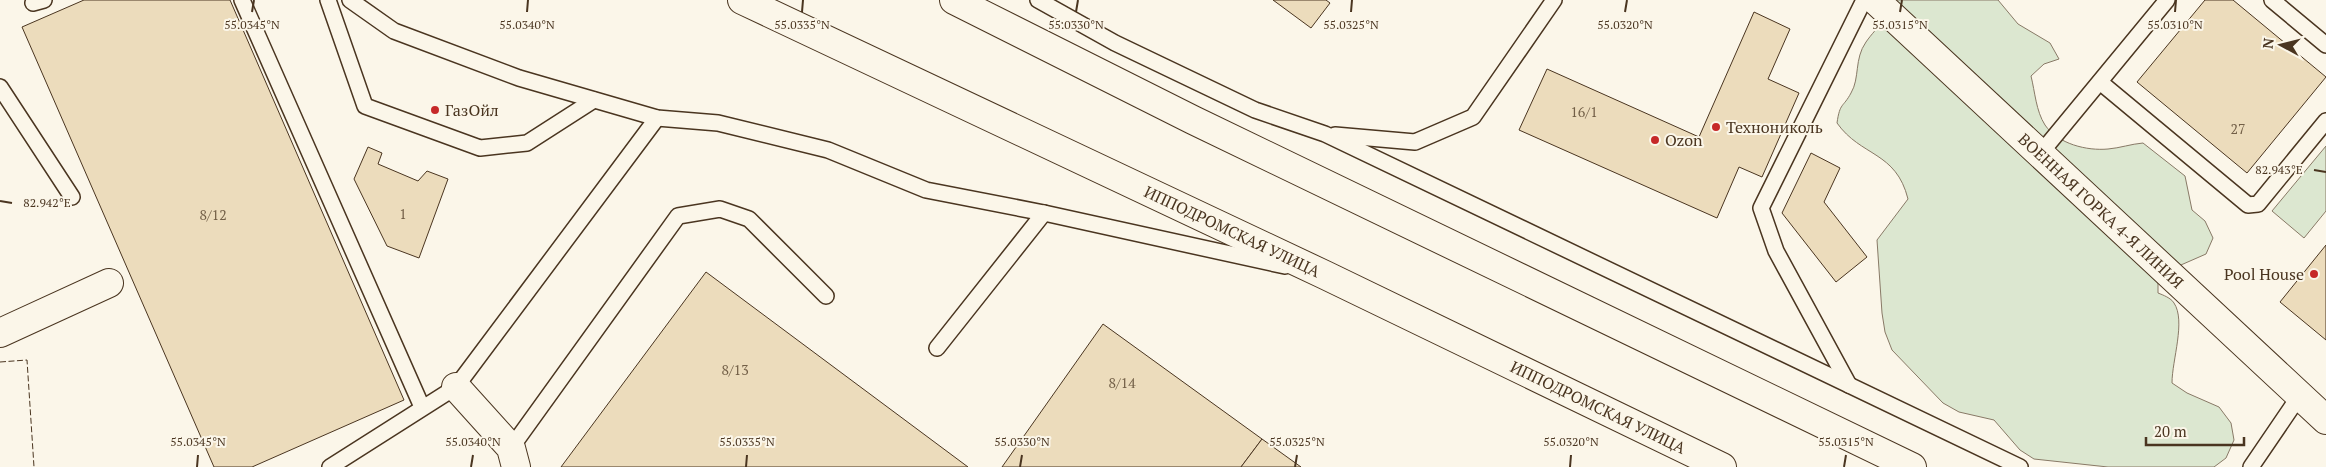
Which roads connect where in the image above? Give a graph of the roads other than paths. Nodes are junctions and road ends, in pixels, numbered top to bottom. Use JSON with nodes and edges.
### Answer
{"nodes":[{"id":1,"x":242,"y":0,"type":"edge"},
{"id":2,"x":328,"y":0,"type":"edge"},
{"id":3,"x":350,"y":0,"type":"edge"},
{"id":4,"x":742,"y":0,"type":"edge"},
{"id":5,"x":954,"y":0,"type":"edge"},
{"id":6,"x":1038,"y":0,"type":"edge"},
{"id":7,"x":1554,"y":0,"type":"edge"},
{"id":8,"x":1864,"y":0,"type":"edge"},
{"id":9,"x":1875,"y":0,"type":"edge"},
{"id":10,"x":2167,"y":0,"type":"edge"},
{"id":11,"x":2272,"y":0,"type":"edge"},
{"id":12,"x":2326,"y":44,"type":"edge"},
{"id":13,"x":2100,"y":82,"type":"junction"},
{"id":14,"x":0,"y":87,"type":"edge"},
{"id":15,"x":594,"y":100,"type":"junction"},
{"id":16,"x":657,"y":118,"type":"junction"},
{"id":17,"x":2326,"y":121,"type":"edge"},
{"id":18,"x":1325,"y":134,"type":"junction"},
{"id":19,"x":2040,"y":154,"type":"junction"},
{"id":20,"x":72,"y":197,"type":"dead end"},
{"id":21,"x":1044,"y":213,"type":"junction"},
{"id":22,"x":1325,"y":275,"type":"junction"},
{"id":23,"x":109,"y":283,"type":"dead end"},
{"id":24,"x":826,"y":296,"type":"dead end"},
{"id":25,"x":0,"y":333,"type":"edge"},
{"id":26,"x":937,"y":348,"type":"dead end"},
{"id":27,"x":1849,"y":385,"type":"junction"},
{"id":28,"x":456,"y":386,"type":"junction"},
{"id":29,"x":2300,"y":396,"type":"junction"},
{"id":30,"x":422,"y":407,"type":"junction"},
{"id":31,"x":2326,"y":420,"type":"edge"},
{"id":32,"x":514,"y":457,"type":"edge"},
{"id":33,"x":330,"y":467,"type":"edge"},
{"id":34,"x":1722,"y":467,"type":"edge"},
{"id":35,"x":1912,"y":467,"type":"edge"},
{"id":36,"x":2020,"y":467,"type":"edge"},
{"id":37,"x":2251,"y":467,"type":"edge"}],
"edges":[{"from":1,"to":30,"type":"lane"},
{"from":2,"to":15,"type":"lane"},
{"from":3,"to":15,"type":"lane"},
{"from":4,"to":22,"type":"main road","name":"ИППОДРОМСКАЯ УЛИЦА"},
{"from":5,"to":35,"type":"main road"},
{"from":6,"to":18,"type":"lane"},
{"from":7,"to":18,"type":"lane"},
{"from":8,"to":27,"type":"lane"},
{"from":9,"to":19,"type":"main road","name":"ВОЕННАЯ ГОРКА 4-Я ЛИНИЯ"},
{"from":10,"to":13,"type":"lane"},
{"from":11,"to":12,"type":"lane"},
{"from":13,"to":17,"type":"lane"},
{"from":13,"to":19,"type":"lane"},
{"from":14,"to":20,"type":"lane"},
{"from":15,"to":16,"type":"lane"},
{"from":16,"to":21,"type":"lane"},
{"from":16,"to":28,"type":"lane"},
{"from":18,"to":27,"type":"lane"},
{"from":19,"to":29,"type":"main road","name":"ВОЕННАЯ ГОРКА 4-Я ЛИНИЯ"},
{"from":21,"to":22,"type":"lane"},
{"from":21,"to":26,"type":"lane"},
{"from":22,"to":34,"type":"main road","name":"ИППОДРОМСКАЯ УЛИЦА"},
{"from":23,"to":25,"type":"main road"},
{"from":24,"to":32,"type":"lane"},
{"from":27,"to":36,"type":"lane"},
{"from":28,"to":30,"type":"lane"},
{"from":28,"to":32,"type":"main road"},
{"from":29,"to":31,"type":"main road","name":"ВОЕННАЯ ГОРКА 4-Я ЛИНИЯ"},
{"from":29,"to":37,"type":"lane"},
{"from":30,"to":33,"type":"lane"}]}
